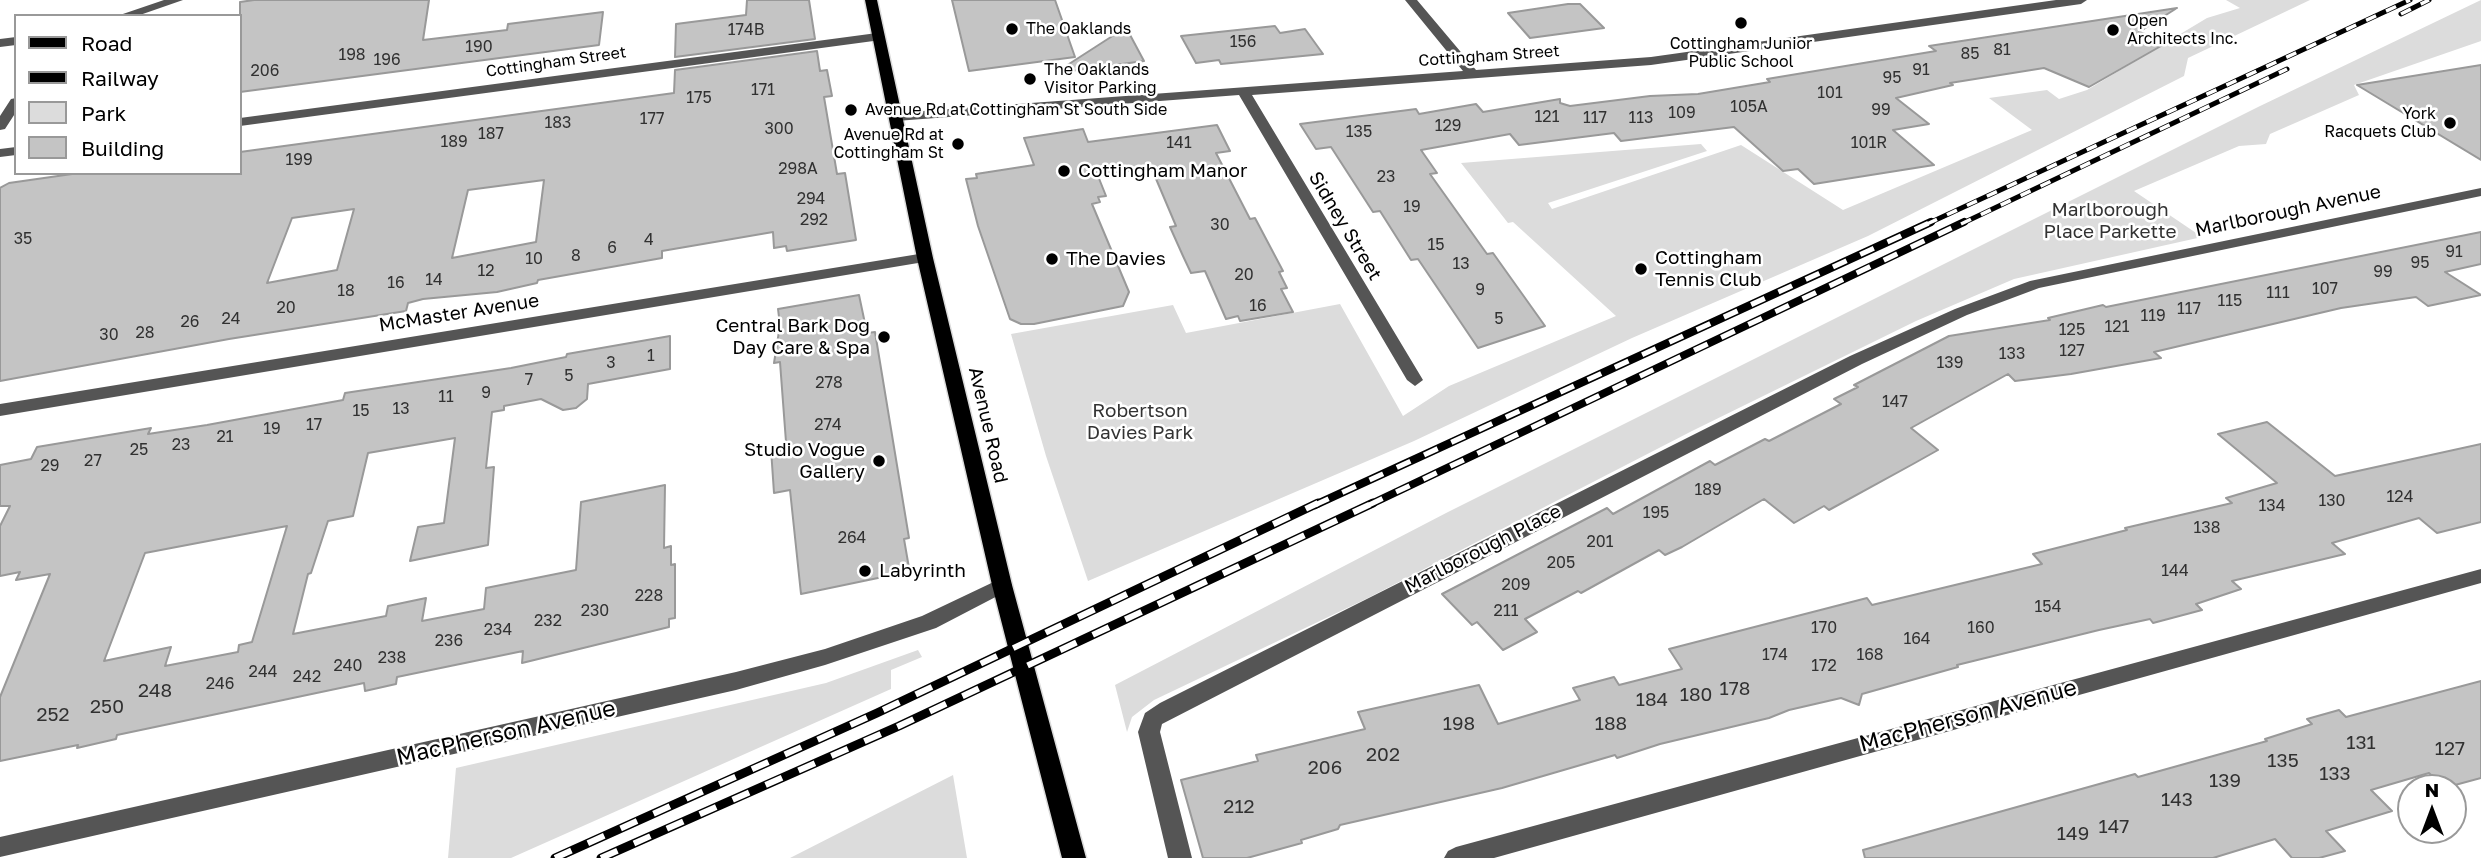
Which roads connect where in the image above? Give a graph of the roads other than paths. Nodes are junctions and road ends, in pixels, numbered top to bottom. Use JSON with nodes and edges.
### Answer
{"nodes":[{"id":1,"x":177,"y":0,"type":"edge"},
{"id":2,"x":870,"y":0,"type":"edge"},
{"id":3,"x":1411,"y":0,"type":"edge"},
{"id":4,"x":2081,"y":0,"type":"edge"},
{"id":5,"x":130,"y":14,"type":"edge"},
{"id":6,"x":877,"y":37,"type":"junction"},
{"id":7,"x":1473,"y":75,"type":"junction"},
{"id":8,"x":1243,"y":91,"type":"junction"},
{"id":9,"x":14,"y":105,"type":"edge"},
{"id":10,"x":897,"y":117,"type":"junction"},
{"id":11,"x":242,"y":122,"type":"edge"},
{"id":12,"x":0,"y":126,"type":"edge"},
{"id":13,"x":2481,"y":192,"type":"edge"},
{"id":14,"x":925,"y":258,"type":"junction"},
{"id":15,"x":1944,"y":319,"type":"joint"},
{"id":16,"x":1415,"y":380,"type":"dead end"},
{"id":17,"x":0,"y":410,"type":"edge"},
{"id":18,"x":2481,"y":576,"type":"edge"},
{"id":19,"x":1002,"y":585,"type":"junction"},
{"id":20,"x":0,"y":847,"type":"edge"},
{"id":21,"x":1073,"y":858,"type":"edge"},
{"id":22,"x":1180,"y":858,"type":"edge"},
{"id":23,"x":1456,"y":858,"type":"edge"}],
"edges":[{"from":1,"to":5,"type":"street"},
{"from":2,"to":6,"type":"main road","name":"Avenue Road"},
{"from":3,"to":7,"type":"street"},
{"from":4,"to":7,"type":"street","name":"Cottingham Street"},
{"from":6,"to":10,"type":"main road","name":"Avenue Road"},
{"from":6,"to":11,"type":"street","name":"Cottingham Street"},
{"from":7,"to":8,"type":"street","name":"Cottingham Street"},
{"from":8,"to":10,"type":"street","name":"Cottingham Street"},
{"from":8,"to":16,"type":"street","name":"Sidney Street"},
{"from":9,"to":12,"type":"street"},
{"from":10,"to":14,"type":"main road","name":"Avenue Road"},
{"from":13,"to":15,"type":"street","name":"Marlborough Avenue"},
{"from":14,"to":17,"type":"street","name":"McMaster Avenue"},
{"from":14,"to":19,"type":"main road","name":"Avenue Road"},
{"from":15,"to":22,"type":"street","name":"Marlborough Place"},
{"from":18,"to":23,"type":"street","name":"MacPherson Avenue"},
{"from":19,"to":20,"type":"street","name":"MacPherson Avenue"},
{"from":19,"to":21,"type":"main road","name":"Avenue Road"}]}
